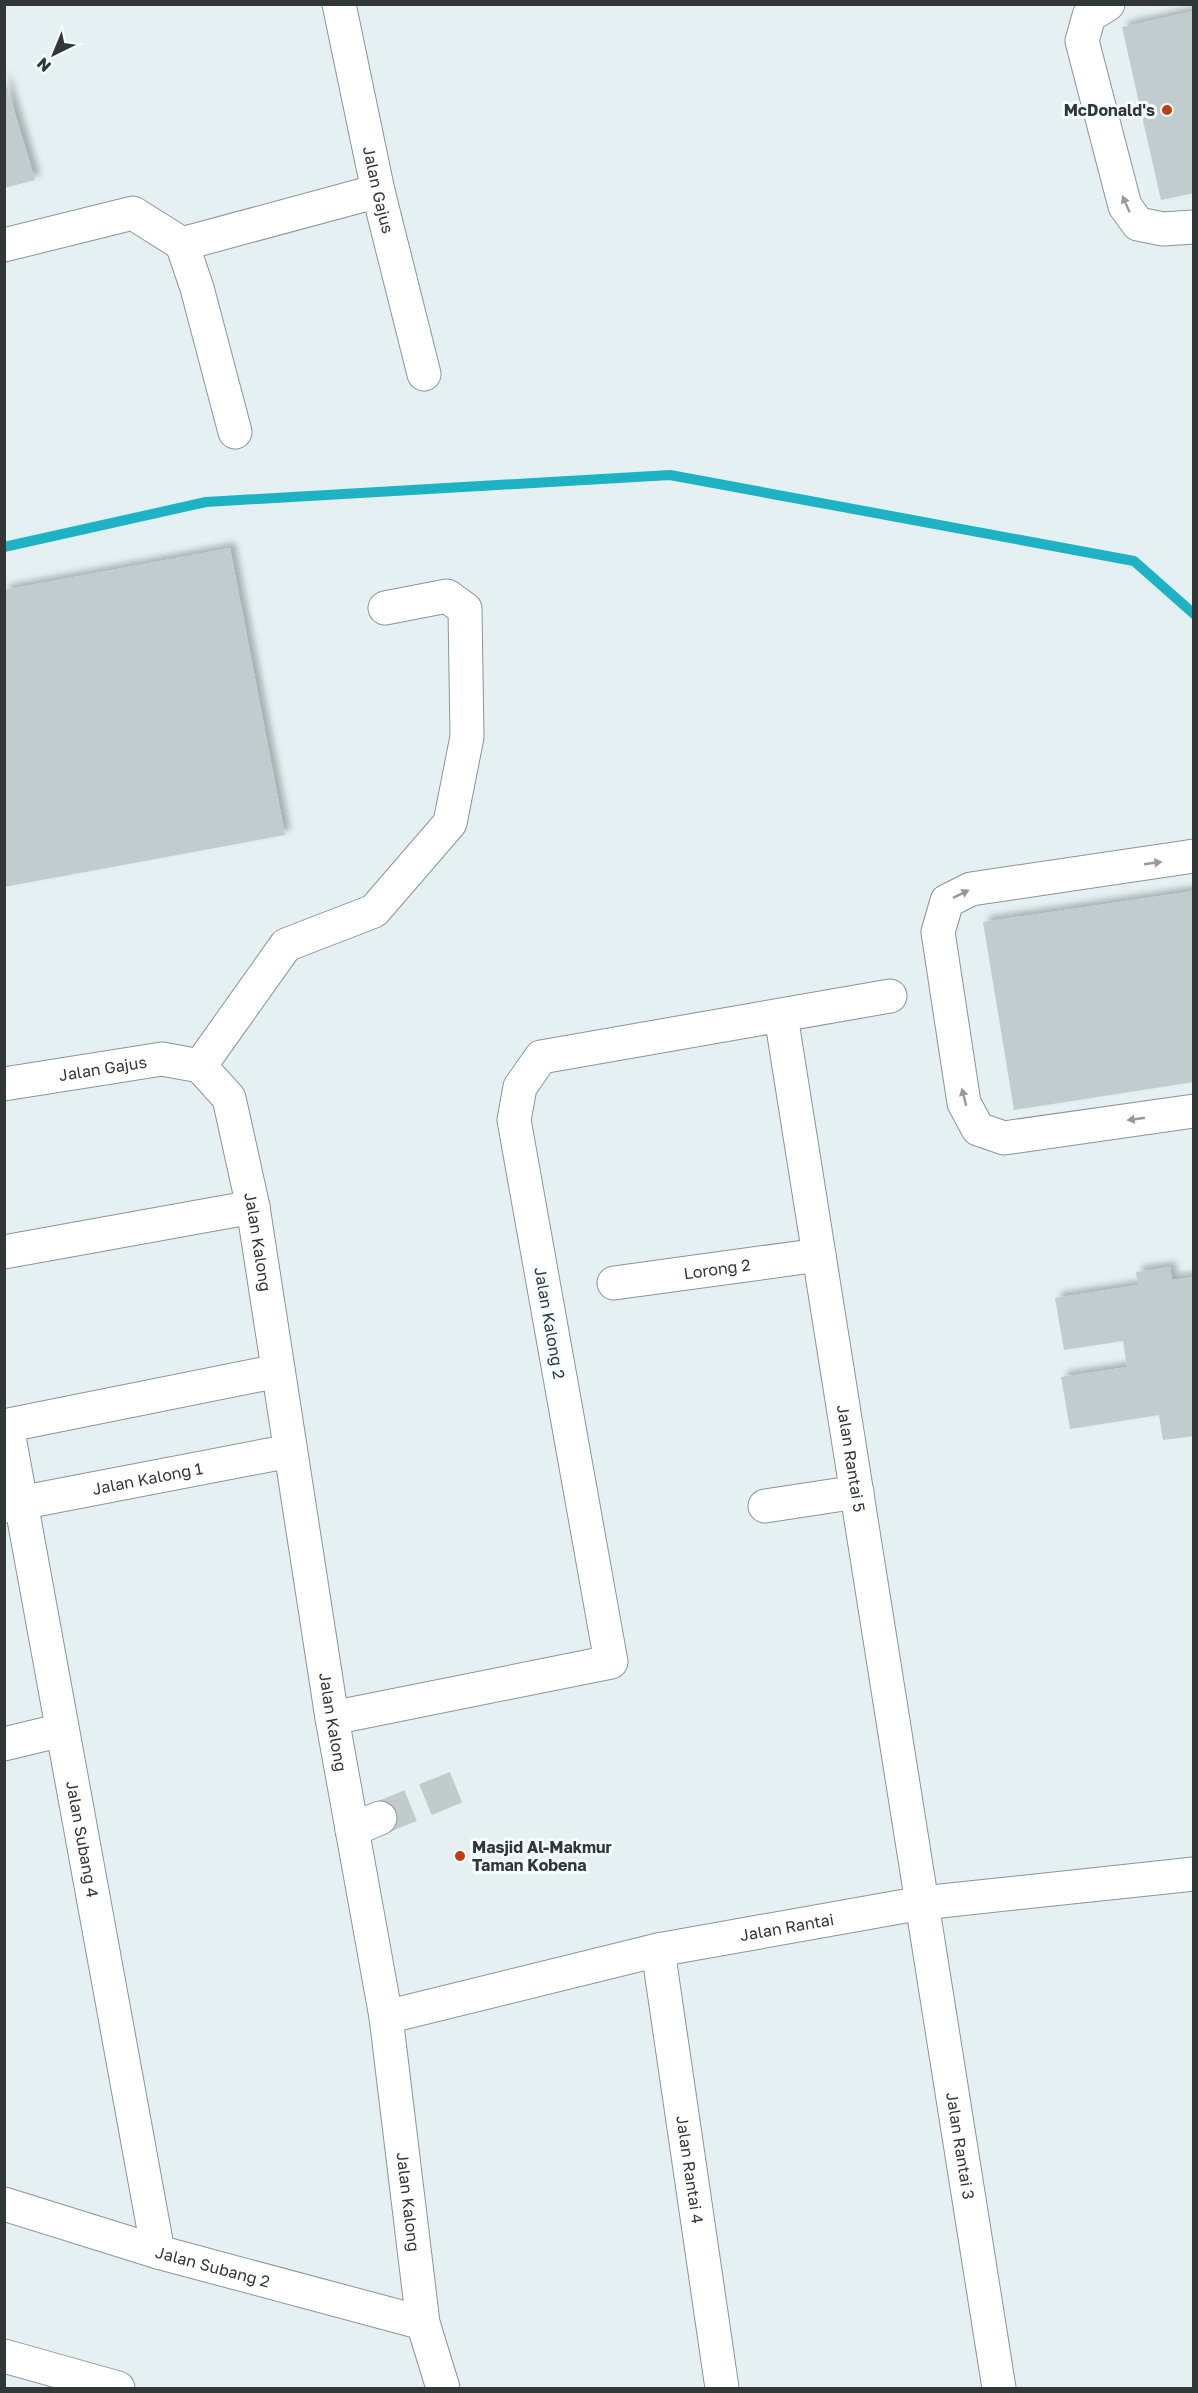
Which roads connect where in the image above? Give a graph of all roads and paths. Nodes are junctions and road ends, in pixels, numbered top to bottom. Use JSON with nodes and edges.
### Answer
{"nodes":[{"id":1,"x":339,"y":4,"type":"edge"},
{"id":2,"x":1108,"y":4,"type":"edge"},
{"id":3,"x":378,"y":191,"type":"junction"},
{"id":4,"x":1194,"y":227,"type":"edge"},
{"id":5,"x":182,"y":244,"type":"junction"},
{"id":6,"x":4,"y":245,"type":"edge"},
{"id":7,"x":423,"y":374,"type":"dead end"},
{"id":8,"x":234,"y":432,"type":"dead end"},
{"id":9,"x":385,"y":608,"type":"dead end"},
{"id":10,"x":1194,"y":856,"type":"edge"},
{"id":11,"x":890,"y":996,"type":"dead end"},
{"id":12,"x":781,"y":1016,"type":"junction"},
{"id":13,"x":200,"y":1066,"type":"junction"},
{"id":14,"x":4,"y":1084,"type":"edge"},
{"id":15,"x":1194,"y":1111,"type":"edge"},
{"id":16,"x":253,"y":1207,"type":"junction"},
{"id":17,"x":4,"y":1252,"type":"edge"},
{"id":18,"x":819,"y":1256,"type":"junction"},
{"id":19,"x":614,"y":1283,"type":"dead end"},
{"id":20,"x":278,"y":1371,"type":"junction"},
{"id":21,"x":6,"y":1426,"type":"edge"},
{"id":22,"x":290,"y":1450,"type":"junction"},
{"id":23,"x":857,"y":1492,"type":"junction"},
{"id":24,"x":13,"y":1505,"type":"edge"},
{"id":25,"x":765,"y":1506,"type":"dead end"},
{"id":26,"x":332,"y":1718,"type":"junction"},
{"id":27,"x":62,"y":1730,"type":"junction"},
{"id":28,"x":4,"y":1744,"type":"edge"},
{"id":29,"x":1194,"y":1874,"type":"edge"},
{"id":30,"x":922,"y":1903,"type":"junction"},
{"id":31,"x":658,"y":1950,"type":"junction"},
{"id":32,"x":386,"y":2017,"type":"junction"},
{"id":33,"x":4,"y":2204,"type":"edge"},
{"id":34,"x":158,"y":2252,"type":"junction"},
{"id":35,"x":423,"y":2323,"type":"junction"},
{"id":36,"x":4,"y":2356,"type":"edge"},
{"id":37,"x":118,"y":2388,"type":"edge"},
{"id":38,"x":443,"y":2388,"type":"edge"},
{"id":39,"x":722,"y":2388,"type":"edge"},
{"id":40,"x":999,"y":2388,"type":"edge"}],
"edges":[{"from":1,"to":3,"type":"street","name":"Jalan Gajus"},
{"from":4,"to":2,"type":"street","one_way":true},
{"from":3,"to":5,"type":"street"},
{"from":3,"to":7,"type":"street","name":"Jalan Gajus"},
{"from":5,"to":6,"type":"street"},
{"from":5,"to":8,"type":"street"},
{"from":9,"to":13,"type":"street"},
{"from":15,"to":10,"type":"street","one_way":true},
{"from":11,"to":12,"type":"street","name":"Jalan Kalong 2"},
{"from":12,"to":18,"type":"street","name":"Jalan Rantai 5"},
{"from":12,"to":26,"type":"street","name":"Jalan Kalong 2"},
{"from":13,"to":14,"type":"street","name":"Jalan Gajus"},
{"from":13,"to":16,"type":"street","name":"Jalan Kalong"},
{"from":16,"to":17,"type":"street"},
{"from":16,"to":20,"type":"street","name":"Jalan Kalong"},
{"from":18,"to":19,"type":"street","name":"Lorong 2"},
{"from":18,"to":23,"type":"street","name":"Jalan Rantai 5"},
{"from":20,"to":21,"type":"street"},
{"from":20,"to":22,"type":"street","name":"Jalan Kalong"},
{"from":21,"to":24,"type":"street","name":"Jalan Subang 4"},
{"from":22,"to":24,"type":"street","name":"Jalan Kalong 1"},
{"from":22,"to":26,"type":"street","name":"Jalan Kalong"},
{"from":23,"to":25,"type":"street"},
{"from":23,"to":30,"type":"street","name":"Jalan Rantai 5"},
{"from":24,"to":27,"type":"street","name":"Jalan Subang 4"},
{"from":26,"to":32,"type":"street","name":"Jalan Kalong"},
{"from":27,"to":28,"type":"street"},
{"from":27,"to":34,"type":"street","name":"Jalan Subang 4"},
{"from":29,"to":30,"type":"street","name":"Jalan Rantai"},
{"from":30,"to":31,"type":"street","name":"Jalan Rantai"},
{"from":30,"to":40,"type":"street","name":"Jalan Rantai 3"},
{"from":31,"to":32,"type":"street","name":"Jalan Rantai"},
{"from":31,"to":39,"type":"street","name":"Jalan Rantai 4"},
{"from":32,"to":35,"type":"street","name":"Jalan Kalong"},
{"from":33,"to":34,"type":"street","name":"Jalan Subang 2"},
{"from":34,"to":35,"type":"street","name":"Jalan Subang 2"},
{"from":35,"to":38,"type":"street","name":"Jalan Kalong"},
{"from":36,"to":37,"type":"street"}]}
